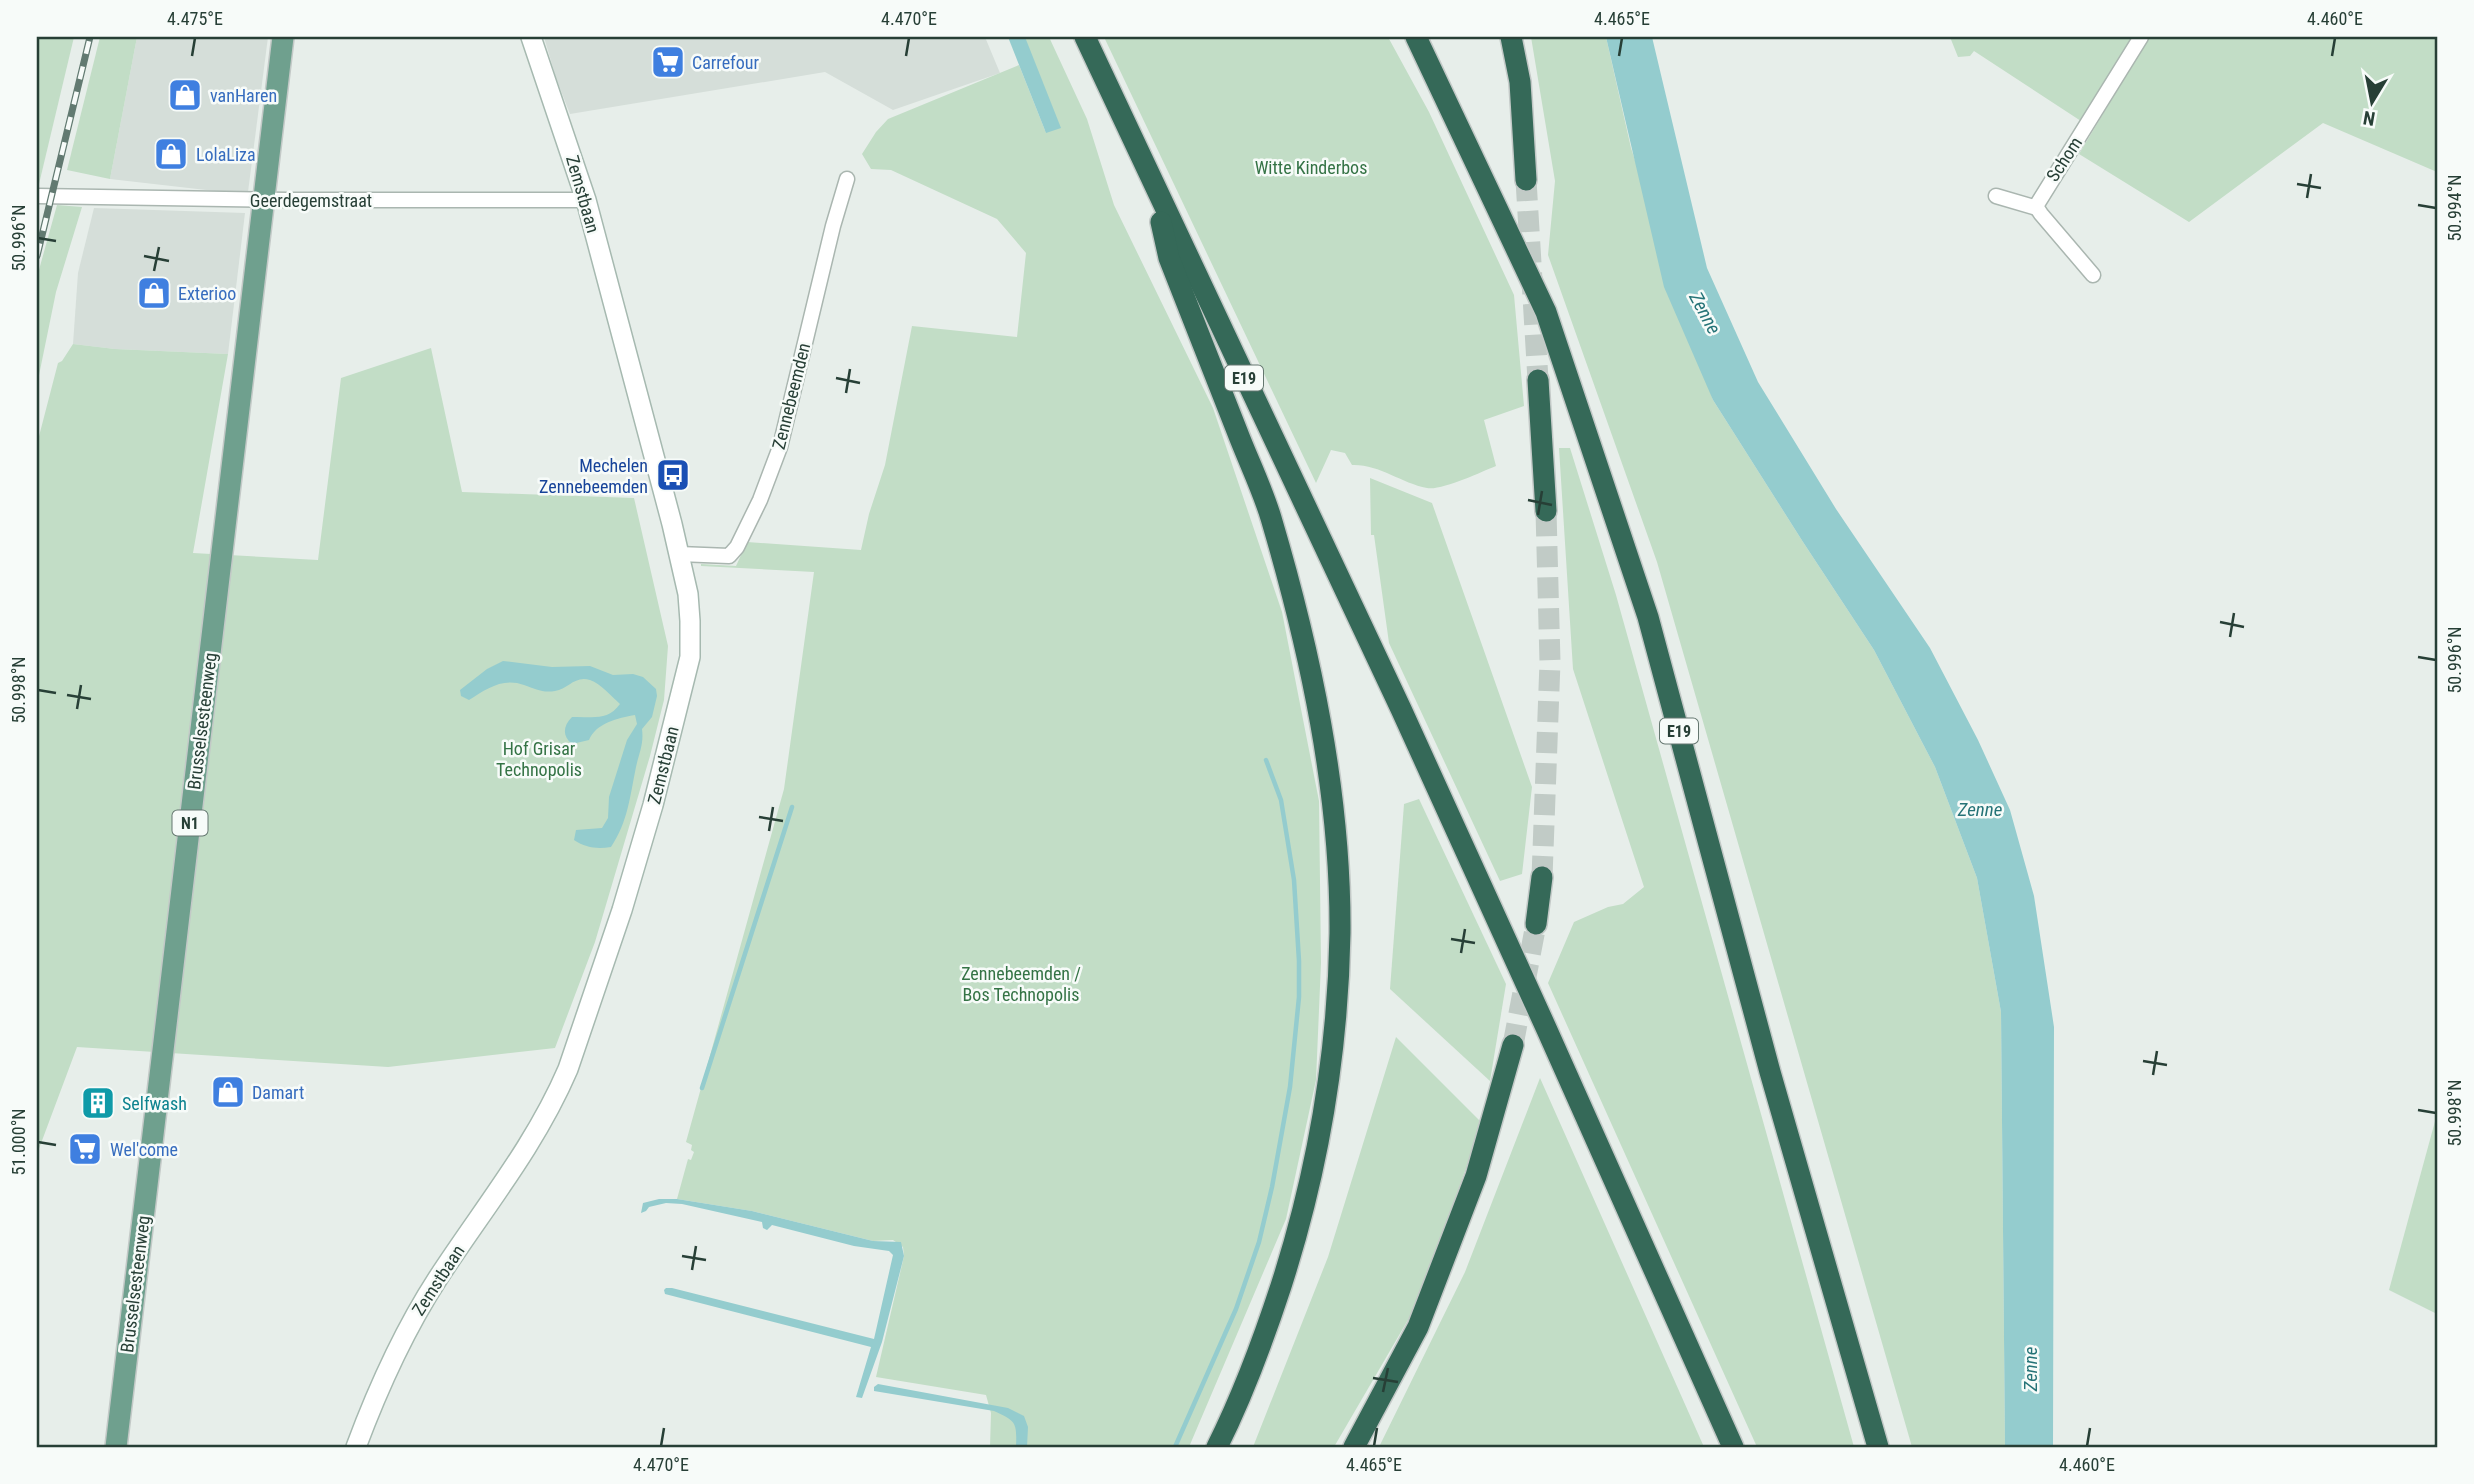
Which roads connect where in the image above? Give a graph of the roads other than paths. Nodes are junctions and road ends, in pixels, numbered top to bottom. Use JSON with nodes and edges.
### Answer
{"nodes":[{"id":1,"x":283,"y":37,"type":"edge"},
{"id":2,"x":531,"y":37,"type":"edge"},
{"id":3,"x":1085,"y":37,"type":"edge"},
{"id":4,"x":1416,"y":37,"type":"edge"},
{"id":5,"x":1511,"y":37,"type":"edge"},
{"id":6,"x":2141,"y":37,"type":"edge"},
{"id":7,"x":847,"y":179,"type":"dead end"},
{"id":8,"x":1526,"y":180,"type":"tunnel mouth"},
{"id":9,"x":1153,"y":185,"type":"junction"},
{"id":10,"x":37,"y":196,"type":"edge"},
{"id":11,"x":1996,"y":196,"type":"dead end"},
{"id":12,"x":263,"y":200,"type":"junction"},
{"id":13,"x":586,"y":200,"type":"junction"},
{"id":14,"x":2037,"y":208,"type":"junction"},
{"id":15,"x":2093,"y":275,"type":"dead end"},
{"id":16,"x":1538,"y":380,"type":"tunnel mouth"},
{"id":17,"x":1546,"y":511,"type":"tunnel mouth"},
{"id":18,"x":679,"y":554,"type":"junction"},
{"id":19,"x":1542,"y":877,"type":"tunnel mouth"},
{"id":20,"x":1536,"y":924,"type":"tunnel mouth"},
{"id":21,"x":1513,"y":1045,"type":"tunnel mouth"},
{"id":22,"x":116,"y":1447,"type":"edge"},
{"id":23,"x":356,"y":1447,"type":"edge"},
{"id":24,"x":1217,"y":1447,"type":"edge"},
{"id":25,"x":1354,"y":1447,"type":"edge"},
{"id":26,"x":1733,"y":1447,"type":"edge"},
{"id":27,"x":1878,"y":1447,"type":"edge"}],
"edges":[{"from":1,"to":12,"type":"main road","name":"Brusselsesteenweg","number":"N1"},
{"from":2,"to":13,"type":"street","name":"Zemstbaan"},
{"from":3,"to":9,"type":"highway","number":"E19"},
{"from":4,"to":27,"type":"highway","number":"E19"},
{"from":5,"to":8,"type":"highway"},
{"from":6,"to":14,"type":"street","name":"Schom"},
{"from":7,"to":18,"type":"street","name":"Zennebeemden"},
{"from":9,"to":24,"type":"highway"},
{"from":9,"to":26,"type":"highway","number":"E19"},
{"from":10,"to":12,"type":"street","name":"Geerdegemstraat"},
{"from":11,"to":14,"type":"street"},
{"from":12,"to":13,"type":"street","name":"Geerdegemstraat"},
{"from":12,"to":22,"type":"main road","name":"Brusselsesteenweg","number":"N1"},
{"from":13,"to":18,"type":"street","name":"Zemstbaan"},
{"from":14,"to":15,"type":"street"},
{"from":16,"to":17,"type":"highway"},
{"from":18,"to":23,"type":"street","name":"Zemstbaan"},
{"from":19,"to":20,"type":"highway"},
{"from":21,"to":25,"type":"highway"}]}
